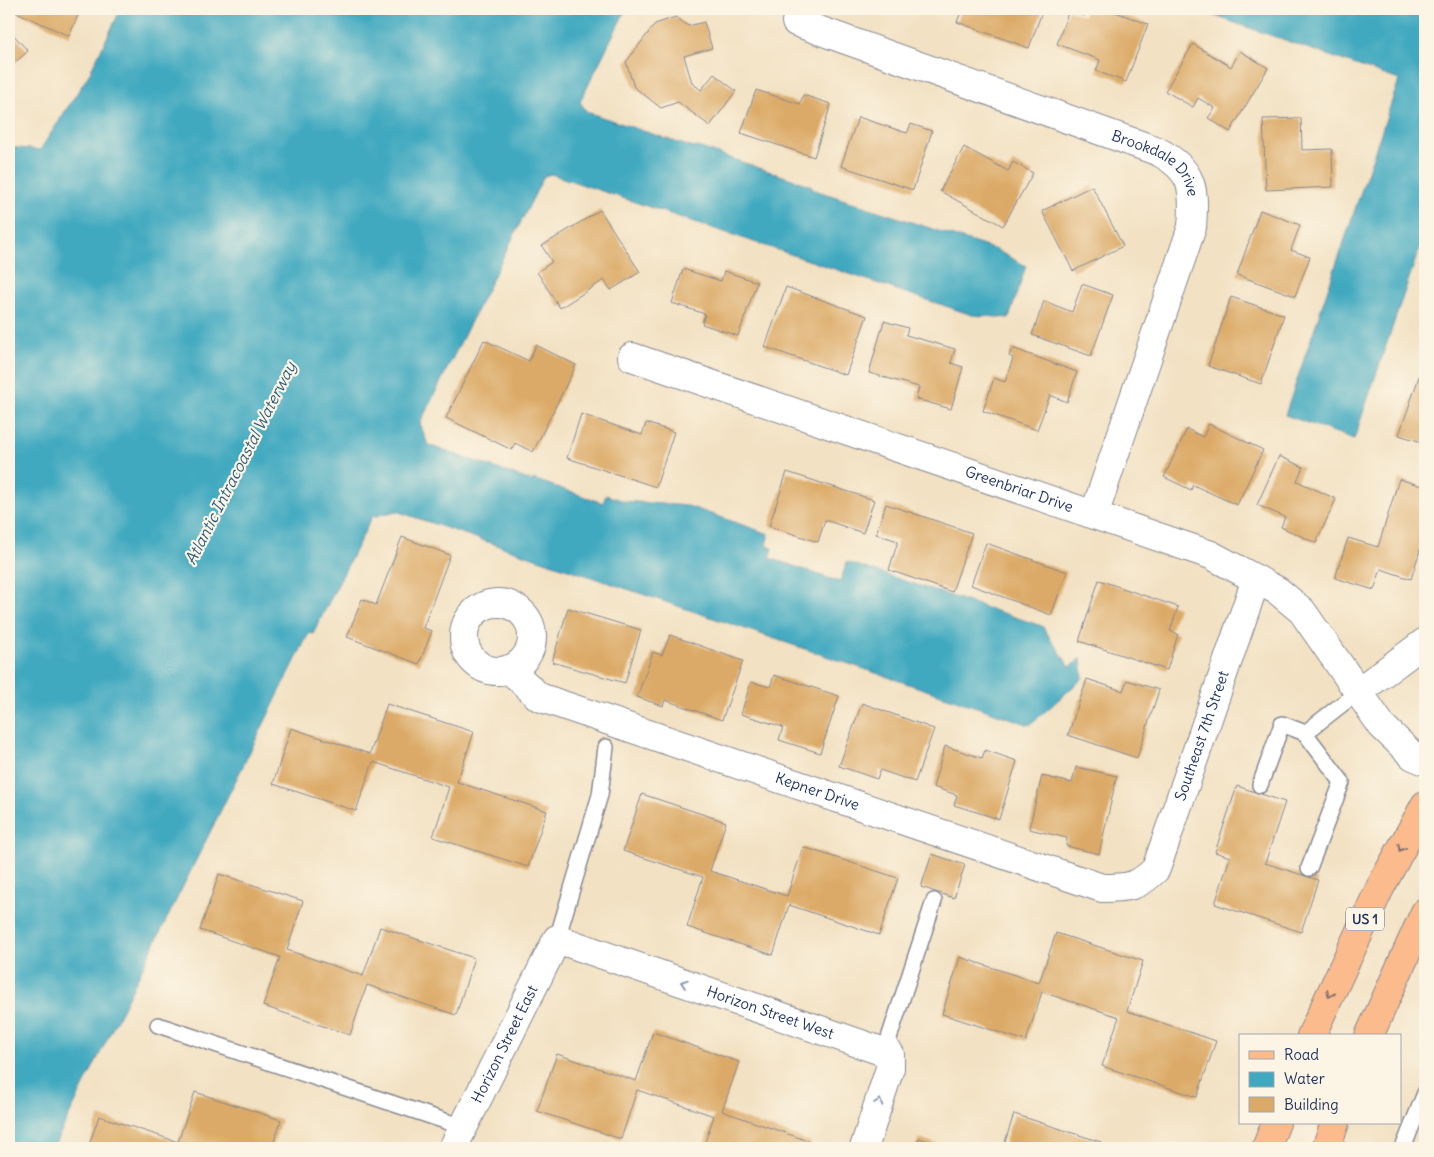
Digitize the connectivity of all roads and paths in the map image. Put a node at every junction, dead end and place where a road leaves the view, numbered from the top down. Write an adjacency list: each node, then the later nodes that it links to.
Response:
1 (796, 22): 3 (street, Brookdale Drive)
2 (632, 357): 3 (street, Greenbriar Drive)
3 (1094, 515): 4 (street, Greenbriar Drive)
4 (1256, 580): 7 (street, Greenbriar Drive); 14 (street, Southeast 7th Street)
5 (1425, 642): 7 (street)
6 (509, 669): 14 (street, Kepner Drive)
7 (1359, 691): 8 (lane); 10 (street, Greenbriar Drive)
8 (1305, 733): 11 (lane); 13 (lane)
9 (606, 747): 17 (lane)
10 (1425, 761)
11 (1260, 785)
12 (1425, 806): 19 (main road, US 1, one-way to 19)
13 (1309, 868)
14 (1137, 885)
15 (934, 901): 21 (lane)
16 (1425, 912): 20 (main road)
17 (557, 939): 21 (street, Horizon Street West, one-way to 17); 24 (street, Horizon Street East)
18 (158, 1024): 24 (lane)
19 (1312, 1034)
20 (1370, 1034)
21 (890, 1054): 25 (street, one-way to 21)
22 (1425, 1093): 27 (lane)
23 (1276, 1124): 26 (main road)
24 (458, 1138)
25 (864, 1148)
26 (1266, 1148)
27 (1404, 1148)

